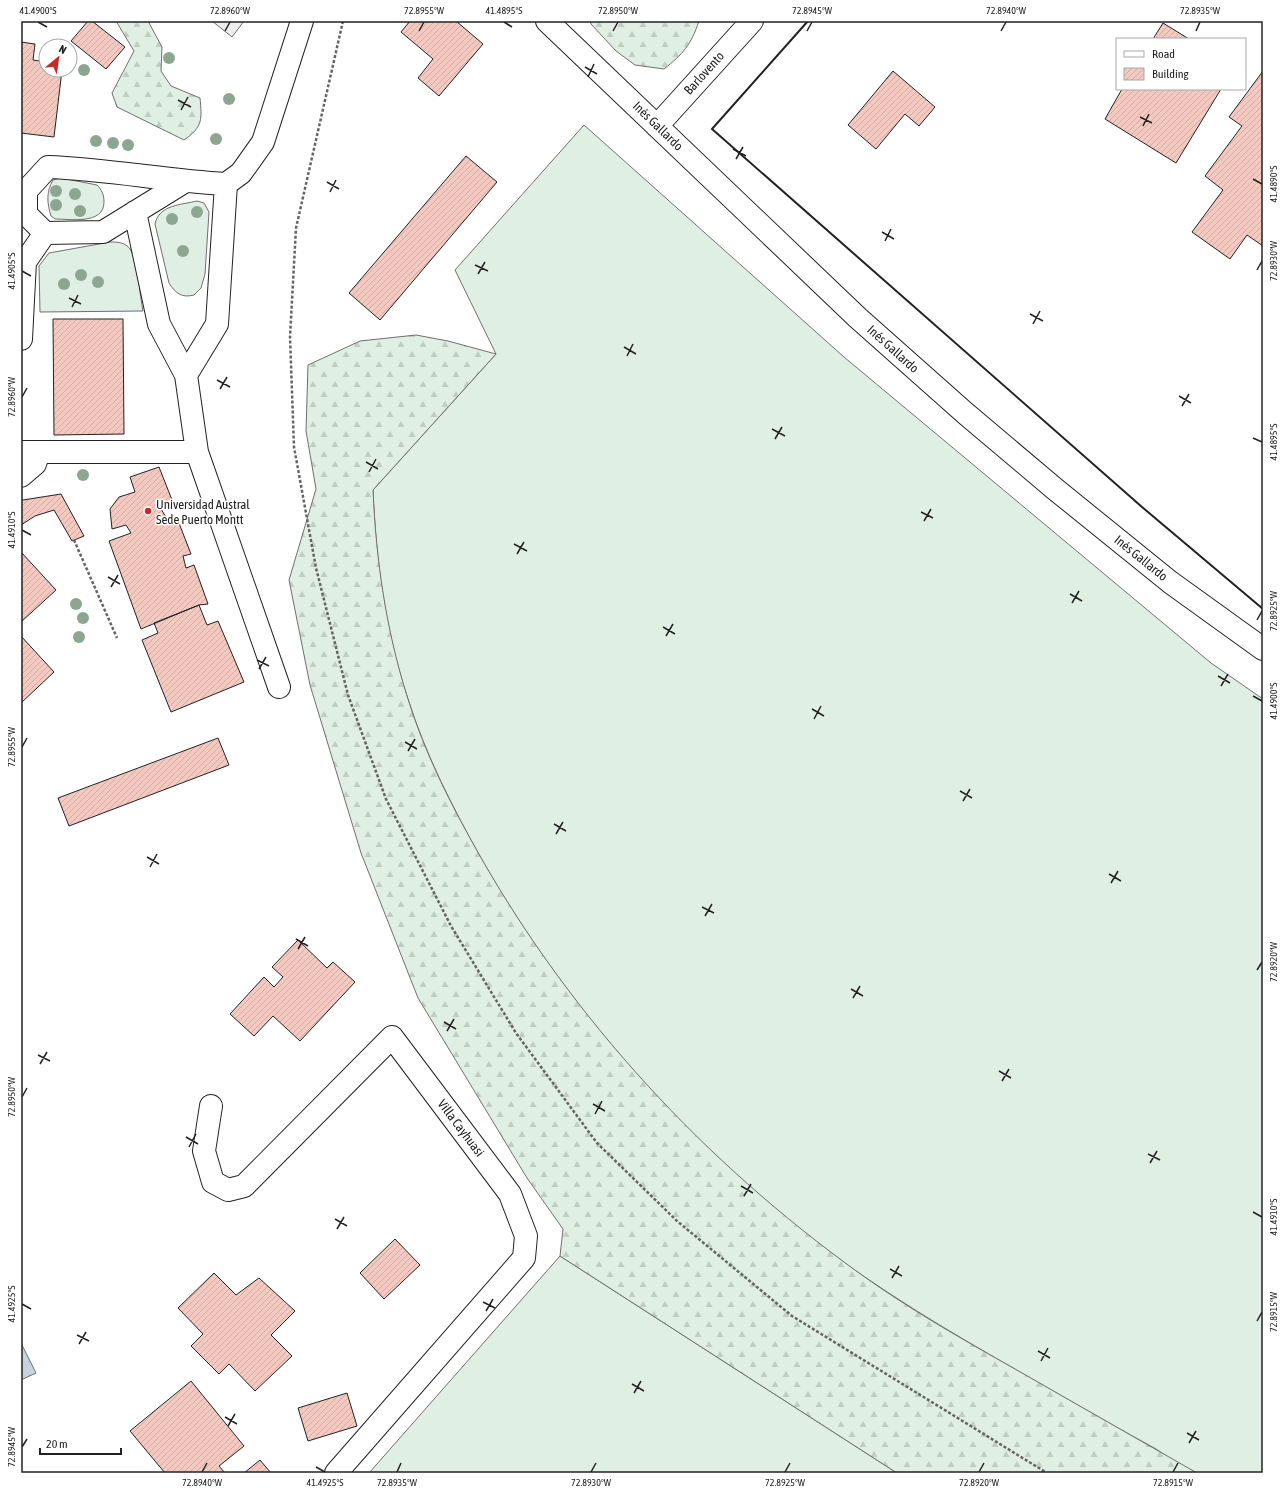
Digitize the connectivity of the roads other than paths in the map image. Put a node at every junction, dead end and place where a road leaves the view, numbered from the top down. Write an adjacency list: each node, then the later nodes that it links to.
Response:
1 (302, 21): 6 (main road)
2 (547, 21): 4 (main road, Inés Gallardo)
3 (752, 21): 4 (main road, Barlovento)
4 (657, 126): 14 (main road, Inés Gallardo)
5 (184, 182): 6 (main road); 7 (main road); 8 (main road)
6 (226, 184): 10 (main road)
7 (135, 212): 8 (main road); 10 (main road)
8 (45, 233): 9 (main road)
9 (21, 338)
10 (186, 375): 12 (main road)
11 (30, 452): 12 (main road); 13 (main road)
12 (197, 452): 15 (main road)
13 (21, 476)
14 (1263, 649)
15 (279, 687)
16 (211, 1106): 17 (main road, Villa Cayhuasi)
17 (336, 1473)

